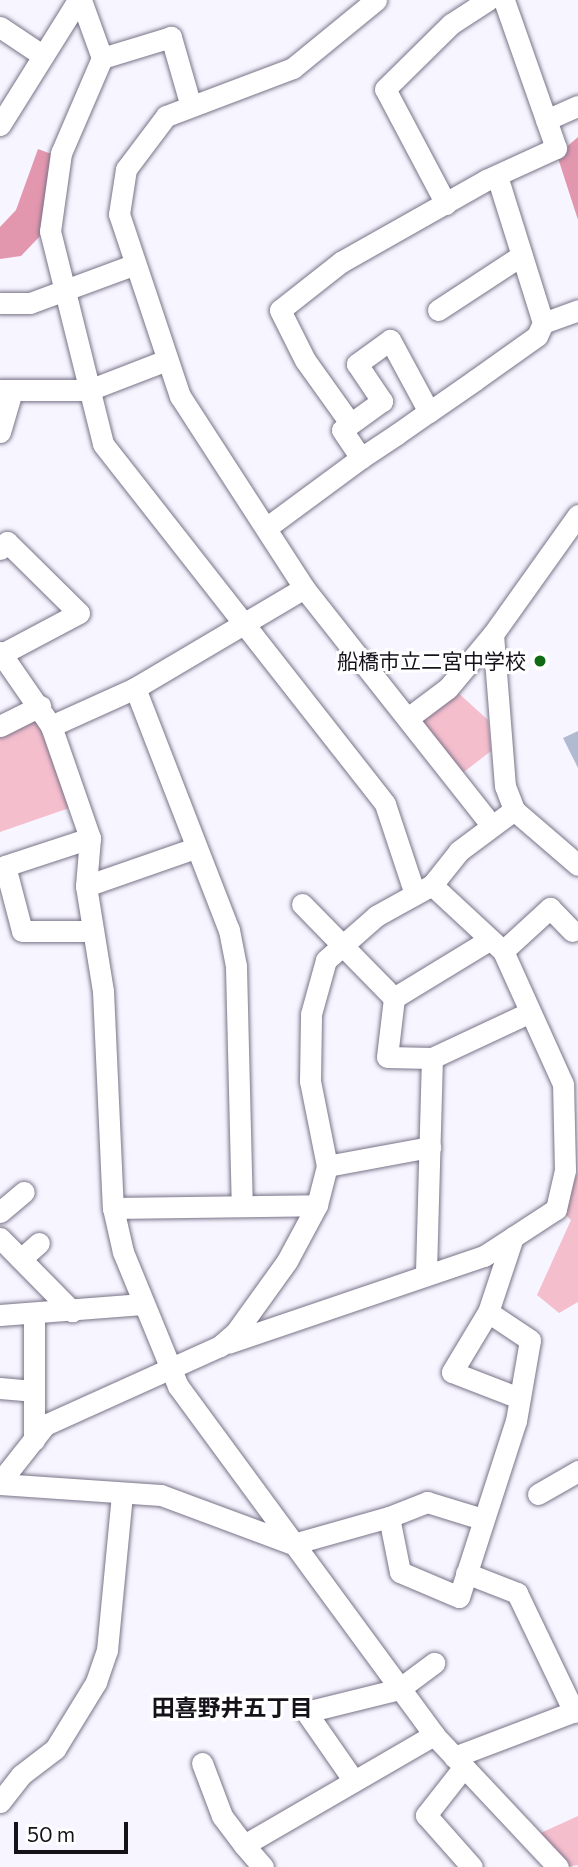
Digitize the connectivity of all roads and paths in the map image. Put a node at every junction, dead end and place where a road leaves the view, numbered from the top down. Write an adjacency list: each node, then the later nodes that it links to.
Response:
1 (80, 0): 6 (street); 7 (street)
2 (376, 0): 8 (street)
3 (488, 0): 13 (street)
4 (504, 0): 10 (street)
5 (0, 27): 6 (street)
6 (42, 55): 11 (street)
7 (102, 58): 8 (street); 16 (street)
8 (190, 103): 15 (street)
9 (578, 106): 10 (street)
10 (546, 120): 12 (street)
11 (0, 125)
12 (497, 176): 13 (street); 14 (street)
13 (446, 204): 25 (street)
14 (522, 255): 18 (street); 20 (street)
15 (133, 265): 16 (street); 21 (street)
16 (64, 291): 17 (street); 23 (street)
17 (0, 303)
18 (438, 310)
19 (578, 310): 20 (street)
20 (542, 323): 24 (street)
21 (164, 361): 23 (street); 29 (street)
22 (6, 390): 23 (street); 26 (street)
23 (89, 390): 32 (street)
24 (429, 412): 25 (street); 27 (street)
25 (350, 423): 27 (street)
26 (0, 432)
27 (360, 458): 29 (street)
28 (578, 515): 33 (street)
29 (266, 528): 31 (street)
30 (0, 549): 34 (street)
31 (304, 588): 32 (street); 37 (street)
32 (250, 624): 35 (street); 46 (street)
33 (493, 634): 37 (street); 40 (street)
34 (1, 653): 36 (street)
35 (135, 688): 39 (street); 43 (street)
36 (40, 706): 38 (street); 39 (street)
37 (408, 718): 41 (street)
38 (0, 726)
39 (51, 726): 42 (street)
40 (514, 810): 41 (street); 44 (street)
41 (491, 825): 46 (street)
42 (90, 838): 45 (street); 48 (street)
43 (195, 848): 45 (street); 59 (street)
44 (578, 865)
45 (86, 886): 48 (street)
46 (423, 890): 50 (street); 51 (street)
47 (302, 904): 50 (street)
48 (91, 931): 60 (street)
49 (572, 931): 51 (street)
50 (339, 943): 52 (street); 56 (street)
51 (496, 945): 52 (street); 53 (street)
52 (394, 998): 54 (street)
53 (530, 1012): 54 (street); 62 (street)
54 (432, 1058): 55 (street)
55 (430, 1147): 56 (street); 66 (street)
56 (327, 1166): 58 (street)
57 (24, 1192): 61 (street)
58 (317, 1205): 59 (street); 72 (street)
59 (242, 1206): 60 (street)
60 (113, 1208): 67 (street)
61 (0, 1212)
62 (513, 1237): 66 (street); 69 (street)
63 (1, 1240): 65 (street)
64 (39, 1243): 65 (street)
65 (21, 1259): 68 (street)
66 (426, 1272): 72 (street)
67 (142, 1304): 68 (street); 73 (street)
68 (72, 1311): 70 (street)
69 (488, 1312): 76 (street); 76 (street)
70 (34, 1314): 71 (street); 75 (street)
71 (0, 1315)
72 (220, 1346): 73 (street)
73 (172, 1368): 77 (street); 84 (street)
74 (0, 1388): 75 (street)
75 (33, 1391): 77 (street)
76 (519, 1398): 83 (street)
77 (34, 1440): 79 (street)
78 (578, 1471): 80 (street)
79 (0, 1483): 81 (street)
80 (538, 1494)
81 (122, 1495): 84 (street); 93 (street)
82 (388, 1517): 83 (street); 84 (street); 85 (street)
83 (479, 1518): 85 (street)
84 (293, 1544): 87 (street)
85 (466, 1573): 88 (street)
86 (434, 1663): 87 (street)
87 (399, 1689): 89 (street); 92 (street)
88 (576, 1711): 91 (street)
89 (434, 1735): 91 (street); 92 (street)
90 (202, 1763): 94 (street)
91 (458, 1763): 96 (street); 97 (street)
92 (354, 1781): 94 (street)
93 (0, 1802)
94 (244, 1844): 95 (street)
95 (263, 1867)
96 (472, 1867)
97 (558, 1867)

